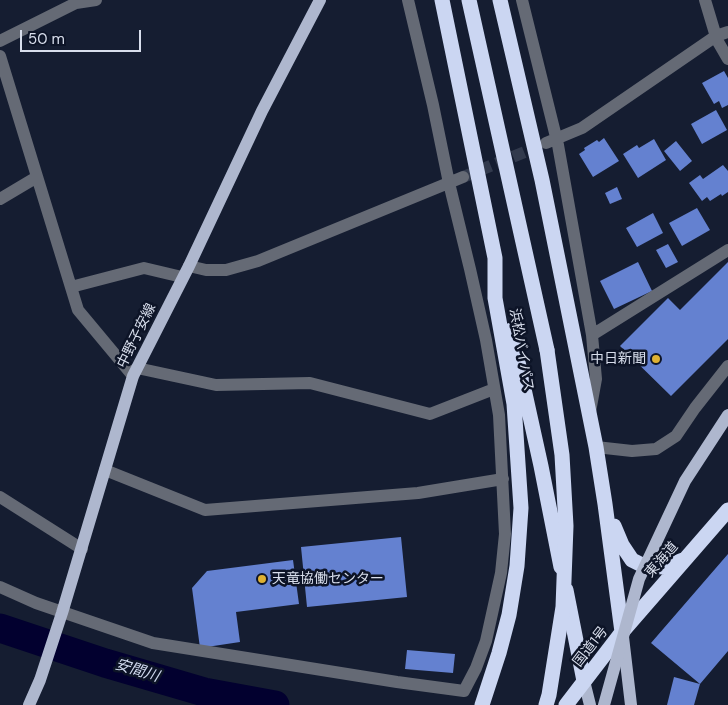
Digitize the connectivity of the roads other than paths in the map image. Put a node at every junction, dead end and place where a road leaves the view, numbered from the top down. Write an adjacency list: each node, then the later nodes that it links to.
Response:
1 (96, 0): 10 (street)
2 (320, 0): 20 (main road, 中野子安線)
3 (408, 0): 16 (street)
4 (442, 0): 19 (highway, 浜松バイパス)
5 (469, 0): 43 (highway, 浜松バイパス, bridge)
6 (500, 0): 28 (highway)
7 (522, 0): 13 (street)
8 (705, 0): 9 (street)
9 (722, 34): 12 (street); 13 (street)
10 (0, 41)
11 (0, 56): 14 (street)
12 (728, 60)
13 (551, 141): 23 (street)
14 (37, 177): 17 (street); 22 (street)
15 (463, 177): 16 (street)
16 (449, 183): 20 (street); 26 (street)
17 (0, 199)
18 (728, 250): 23 (street)
19 (495, 258): 40 (highway); 41 (highway, 浜松バイパス)
20 (189, 266): 21 (main road, 中野子安線)
21 (182, 277): 22 (street); 25 (main road, 中野子安線)
22 (71, 287): 25 (street)
23 (592, 335): 28 (street)
24 (728, 366): 29 (street)
25 (135, 372): 26 (street); 30 (main road, 中野子安線)
26 (494, 389): 31 (street)
27 (728, 415): 47 (main road, bridge)
28 (590, 416): 29 (highway)
29 (596, 447): 33 (highway)
30 (105, 470): 31 (street); 35 (main road, 中野子安線)
31 (503, 479): 38 (street)
32 (0, 496): 35 (street)
33 (605, 504): 36 (highway); 39 (highway)
34 (728, 510): 36 (highway, 東海道)
35 (82, 549): 38 (main road, 中野子安線)
36 (684, 560): 39 (highway, 東海道)
37 (0, 587): 38 (street)
38 (61, 616): 42 (main road, 中野子安線)
39 (622, 632): 40 (highway, 国道1号); 48 (main road)
40 (584, 681): 44 (highway); 45 (highway); 46 (main road)
41 (484, 699)
42 (29, 702)
43 (546, 705)
44 (561, 705)
45 (566, 705)
46 (590, 705)
47 (604, 705)
48 (632, 705)

